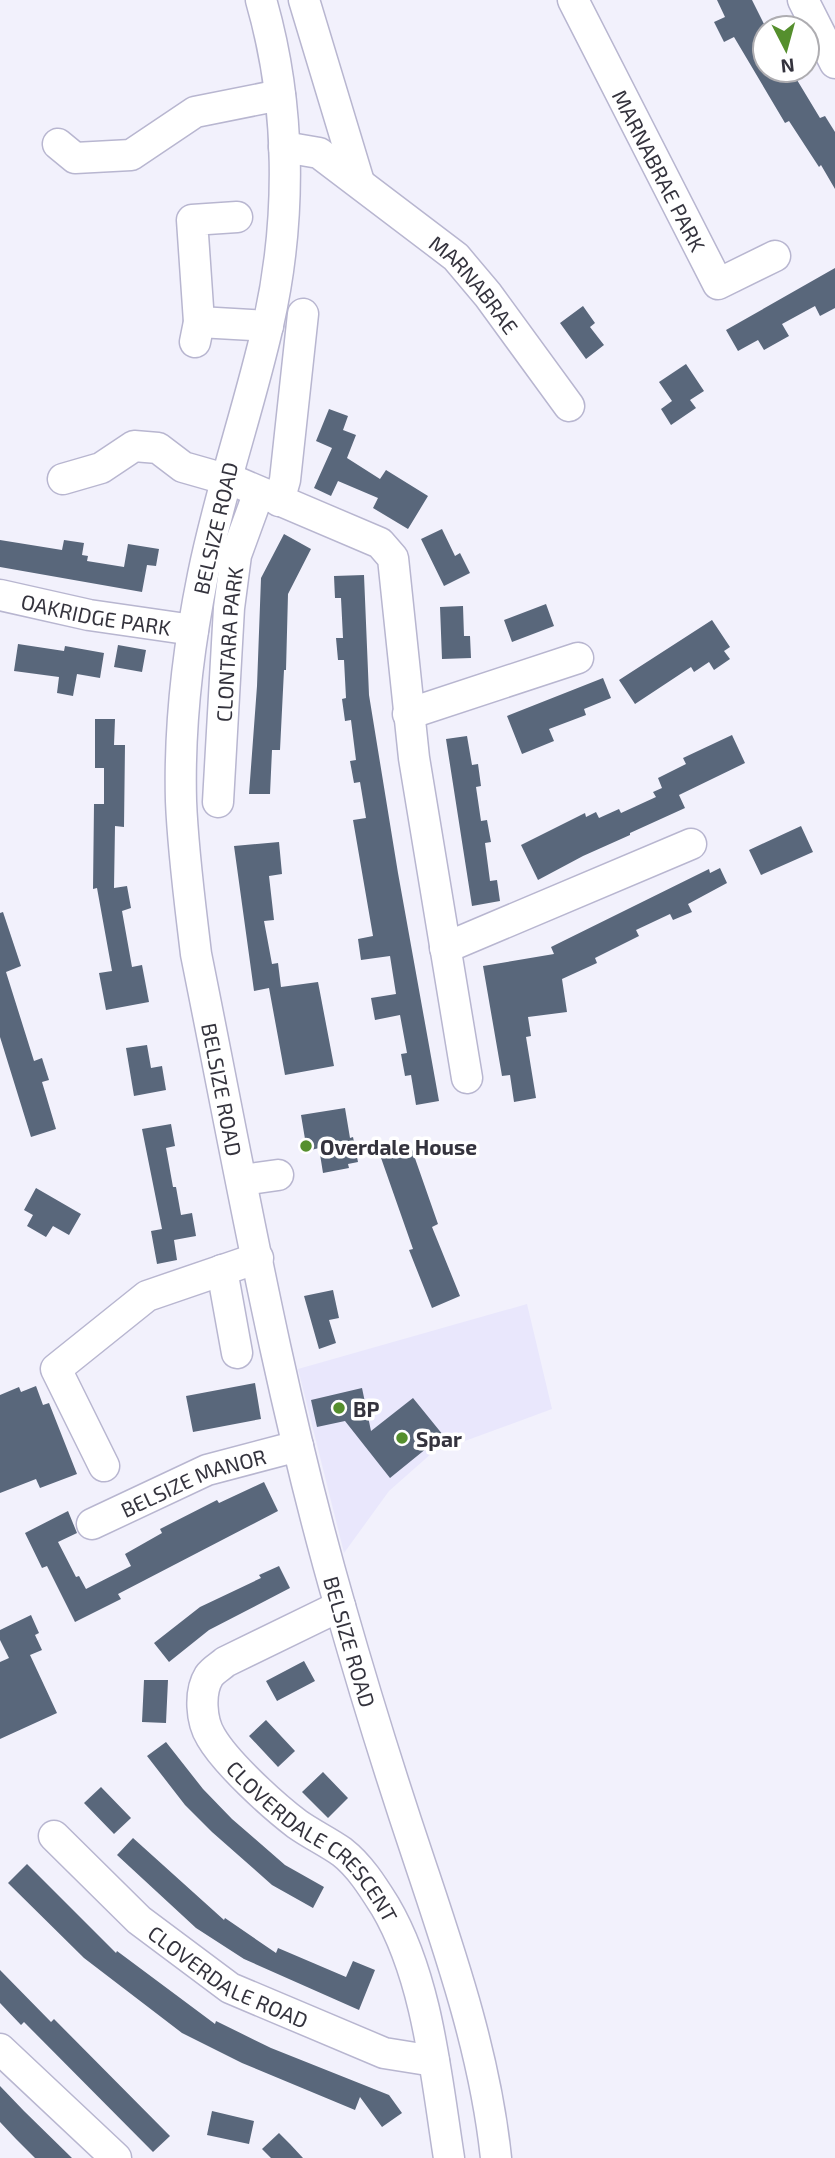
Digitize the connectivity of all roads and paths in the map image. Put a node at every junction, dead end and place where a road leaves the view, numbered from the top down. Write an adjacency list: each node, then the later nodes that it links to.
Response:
1 (261, 0): 6 (street, BELSIZE ROAD)
2 (304, 0): 9 (street)
3 (573, 0): 11 (street, MARNABRAE PARK)
4 (805, 1): 5 (street)
5 (835, 64)
6 (280, 95): 7 (street); 8 (street, BELSIZE ROAD)
7 (58, 144)
8 (284, 147): 9 (street, MARNABRAE); 13 (street, BELSIZE ROAD)
9 (359, 182): 14 (street, MARNABRAE)
10 (237, 218): 13 (street)
11 (775, 256)
12 (303, 314): 17 (street, CLONTARA PARK)
13 (268, 327): 16 (street, BELSIZE ROAD)
14 (569, 406)
15 (63, 479): 16 (street)
16 (225, 479): 17 (street); 19 (street, BELSIZE ROAD)
17 (269, 496): 21 (street); 22 (street, CLONTARA PARK)
18 (0, 596): 19 (street, OAKRIDGE PARK)
19 (193, 630): 27 (street, BELSIZE ROAD)
20 (578, 658): 21 (street)
21 (408, 714): 24 (street)
22 (218, 802)
23 (691, 844): 24 (street)
24 (445, 948): 25 (street)
25 (467, 1078)
26 (278, 1175): 27 (street)
27 (242, 1180): 28 (street, BELSIZE ROAD)
28 (258, 1258): 29 (street); 31 (street, BELSIZE ROAD)
29 (222, 1270): 30 (street); 32 (street)
30 (237, 1353)
31 (298, 1446): 33 (street, BELSIZE MANOR); 34 (street, BELSIZE ROAD)
32 (104, 1466)
33 (92, 1524)
34 (340, 1606): 37 (street, CLOVERDALE CRESCENT); 40 (street, BELSIZE ROAD)
35 (54, 1836): 37 (street, CLOVERDALE ROAD)
36 (0, 2049): 38 (street)
37 (434, 2061): 39 (street, CLOVERDALE CRESCENT)
38 (116, 2158)
39 (449, 2158)
40 (496, 2158)

